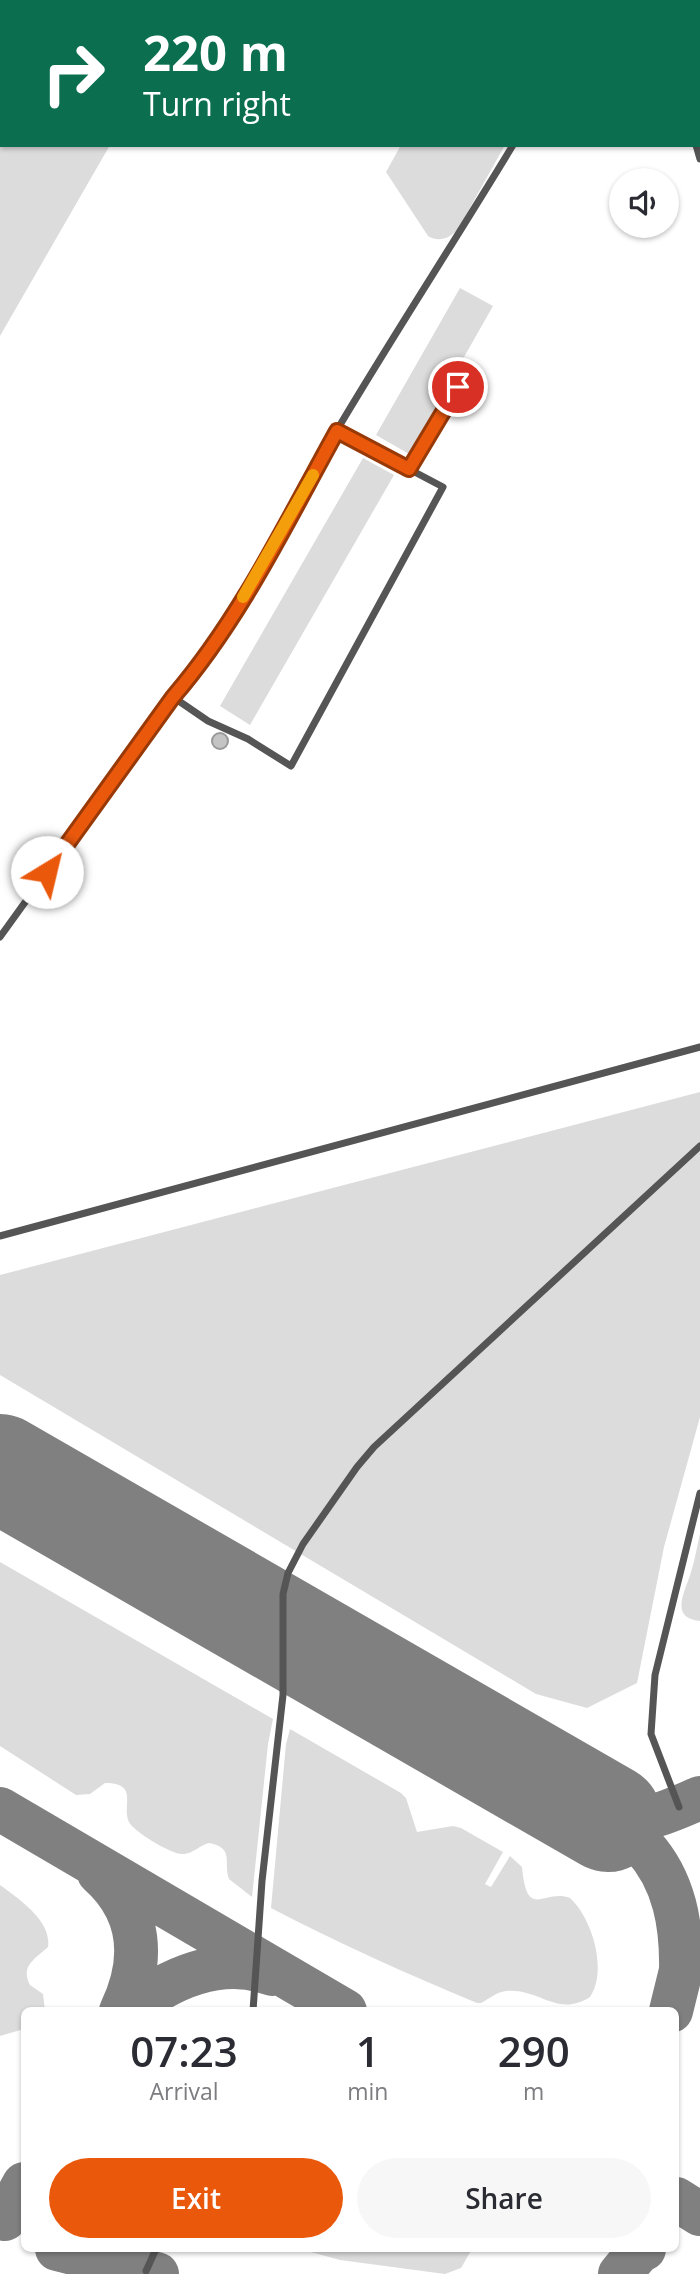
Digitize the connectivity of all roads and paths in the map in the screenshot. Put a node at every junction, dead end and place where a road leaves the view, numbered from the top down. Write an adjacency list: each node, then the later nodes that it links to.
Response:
1 (512, 147): 3 (lane)
2 (458, 387): 4 (lane)
3 (337, 431): 4 (lane); 5 (lane)
4 (409, 469): 5 (lane)
5 (173, 697): 6 (lane)
6 (0, 937)
7 (700, 1047): 9 (lane)
8 (700, 1146): 12 (lane)
9 (0, 1236)
10 (700, 1493): 11 (lane)
11 (679, 1807)
12 (253, 2007)
13 (155, 2252): 14 (lane)
14 (146, 2271)

